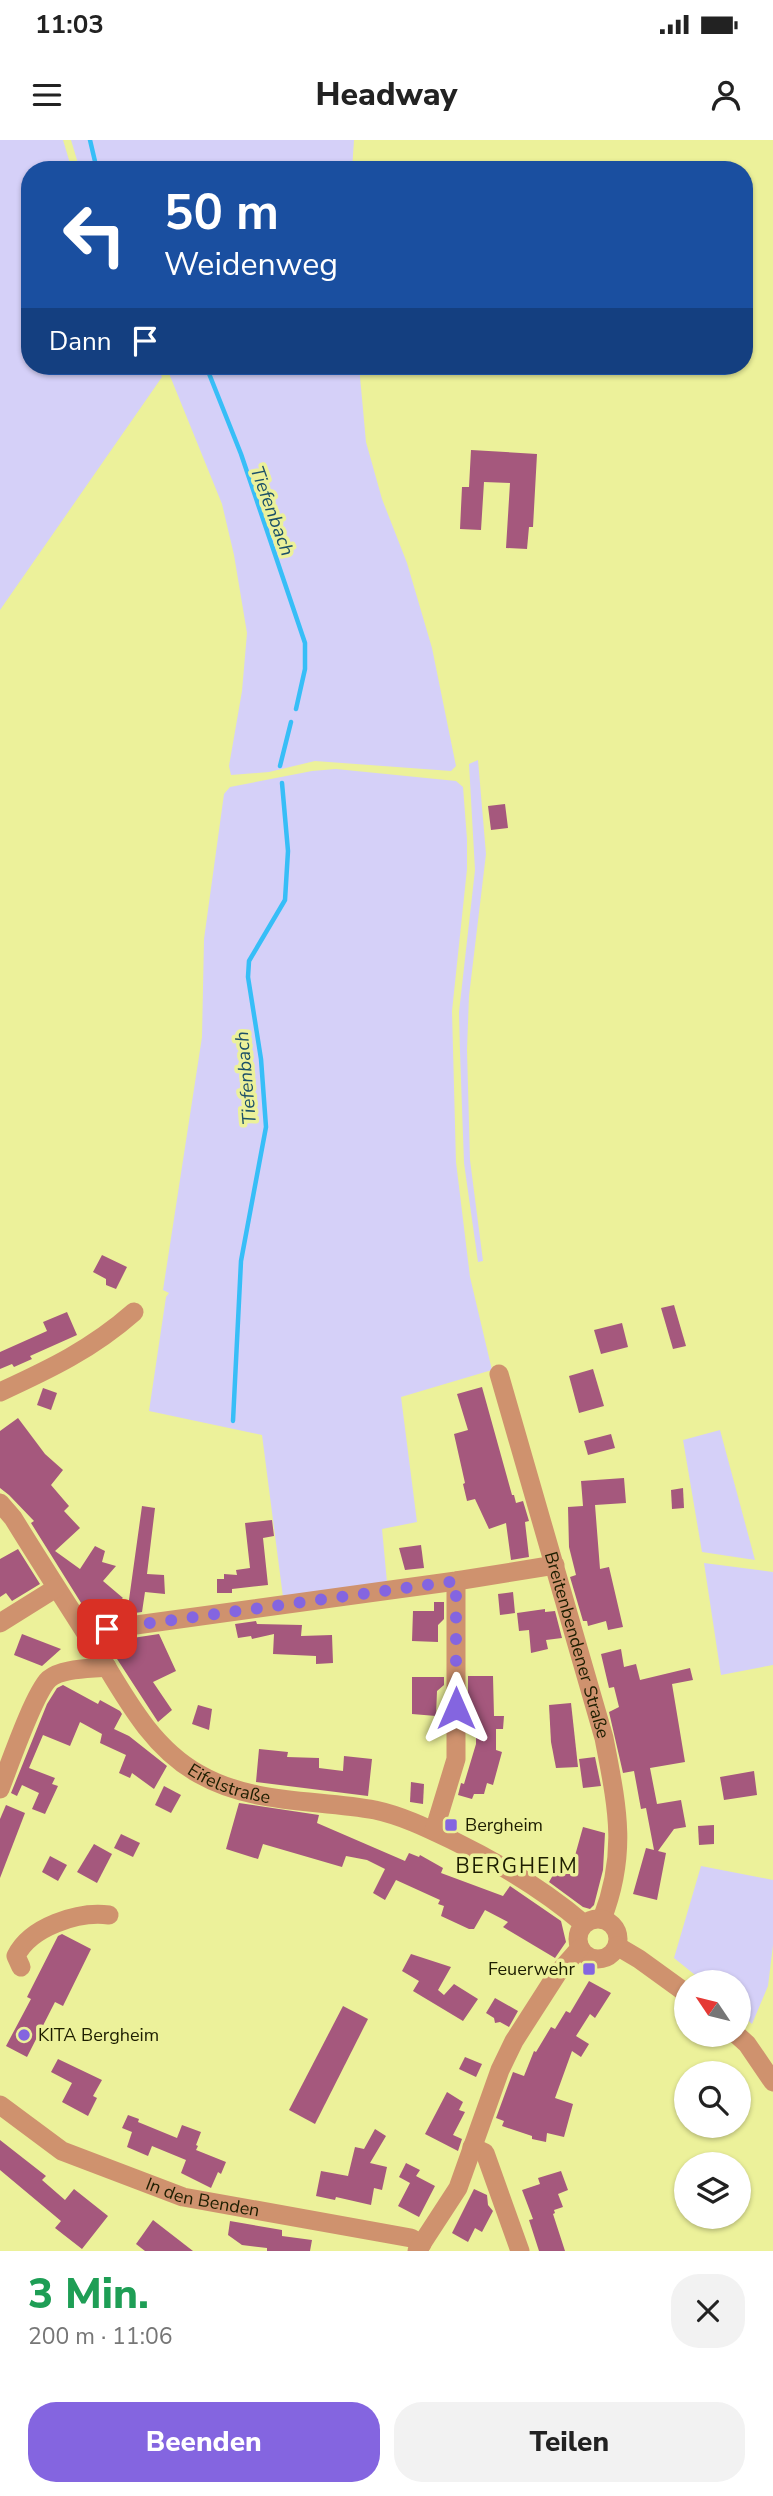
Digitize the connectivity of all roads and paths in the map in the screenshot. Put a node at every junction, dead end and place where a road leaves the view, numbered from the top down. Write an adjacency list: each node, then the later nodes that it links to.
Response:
1 (134, 1312): 3 (street)
2 (499, 1374): 5 (street, Breitenbendener Straße)
3 (0, 1392)
4 (0, 1503): 7 (street, Eifelstraße)
5 (555, 1564): 6 (street); 14 (street, Breitenbendener Straße)
6 (456, 1581): 9 (street); 12 (street)
7 (56, 1588): 8 (street); 9 (street, Eifelstraße)
8 (0, 1623)
9 (88, 1635): 10 (street, Eifelstraße)
10 (107, 1667): 11 (street); 12 (street, Eifelstraße)
11 (0, 1789)
12 (434, 1831): 14 (street, Eifelstraße)
13 (109, 1915): 17 (street)
14 (586, 1918): 15 (street); 16 (street)
15 (617, 1946): 16 (street); 18 (street)
16 (580, 1948): 22 (street)
17 (21, 1968)
18 (674, 1984)
19 (750, 2048): 20 (street)
20 (773, 2082)
21 (0, 2105): 23 (street, In den Benden)
22 (472, 2147): 23 (street); 24 (street)
23 (420, 2247)
24 (520, 2251)

